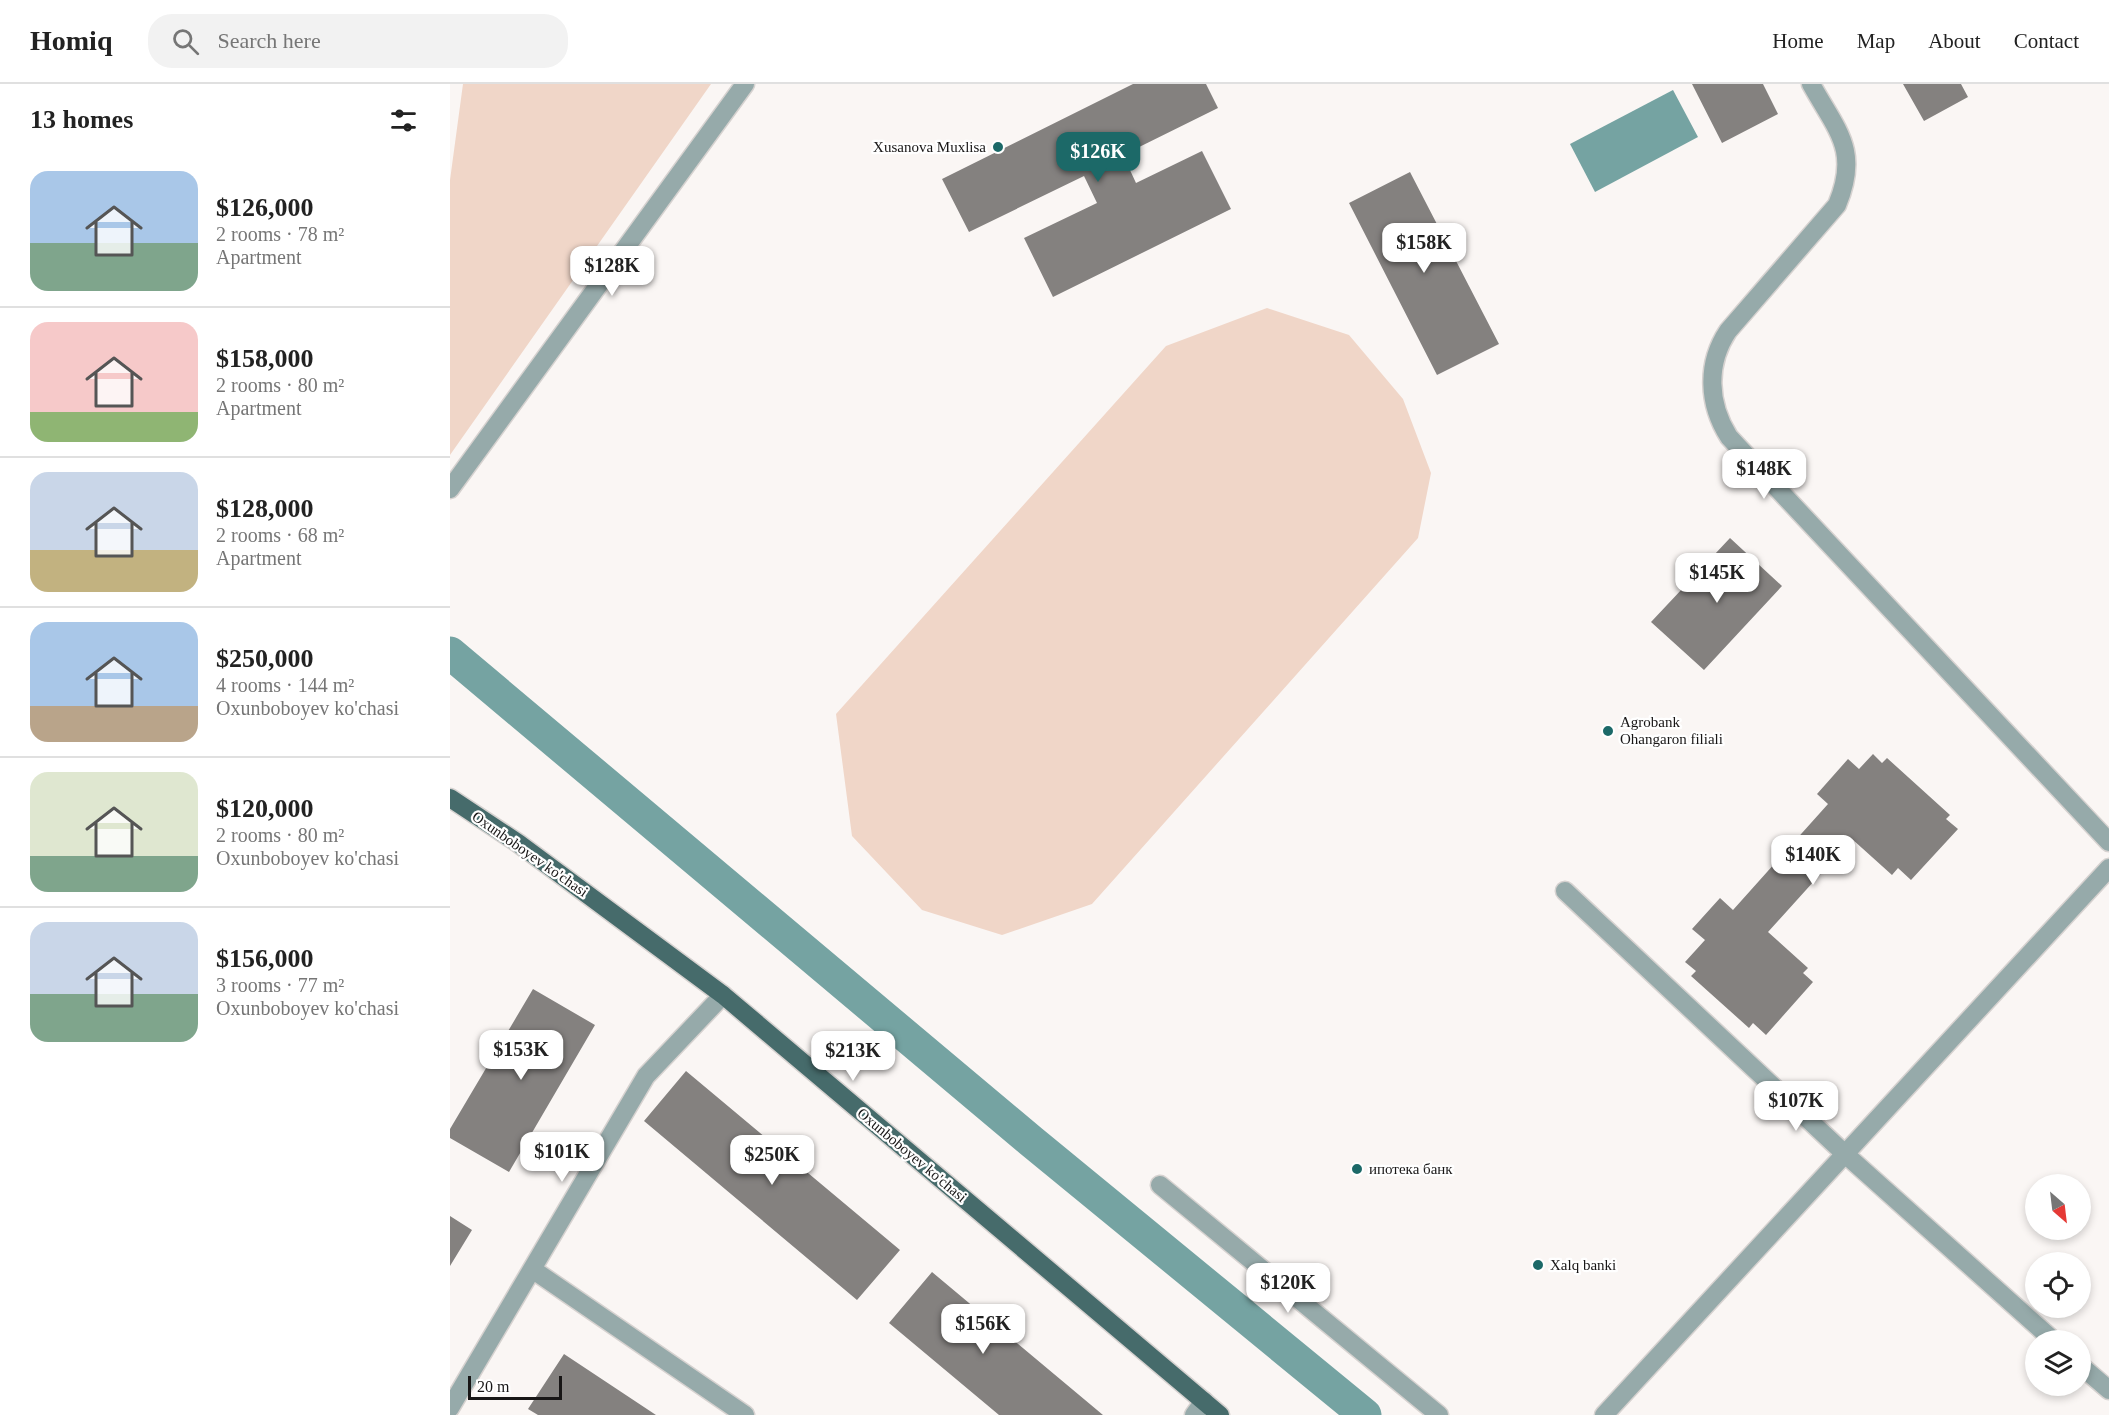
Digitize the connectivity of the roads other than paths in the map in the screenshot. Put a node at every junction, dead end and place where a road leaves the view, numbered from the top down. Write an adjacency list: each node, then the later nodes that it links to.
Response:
1 (745, 84): 3 (street)
2 (1811, 84): 5 (street)
3 (450, 489)
4 (450, 798): 8 (main road, Oxunboboyev ko'chasi)
5 (2109, 842)
6 (2109, 868): 9 (street)
7 (1565, 891): 9 (street)
8 (723, 995): 11 (street); 15 (main road, Oxunboboyev ko'chasi)
9 (1845, 1154): 12 (street); 20 (street)
10 (1160, 1185): 19 (street)
11 (532, 1269): 16 (street); 17 (street)
12 (2042, 1330)
13 (2091, 1374): 14 (street)
14 (2109, 1390)
15 (1199, 1408): 18 (main road, Oxunboboyev ko'chasi)
16 (455, 1410)
17 (744, 1415)
18 (1220, 1415)
19 (1440, 1415)
20 (1604, 1415)

